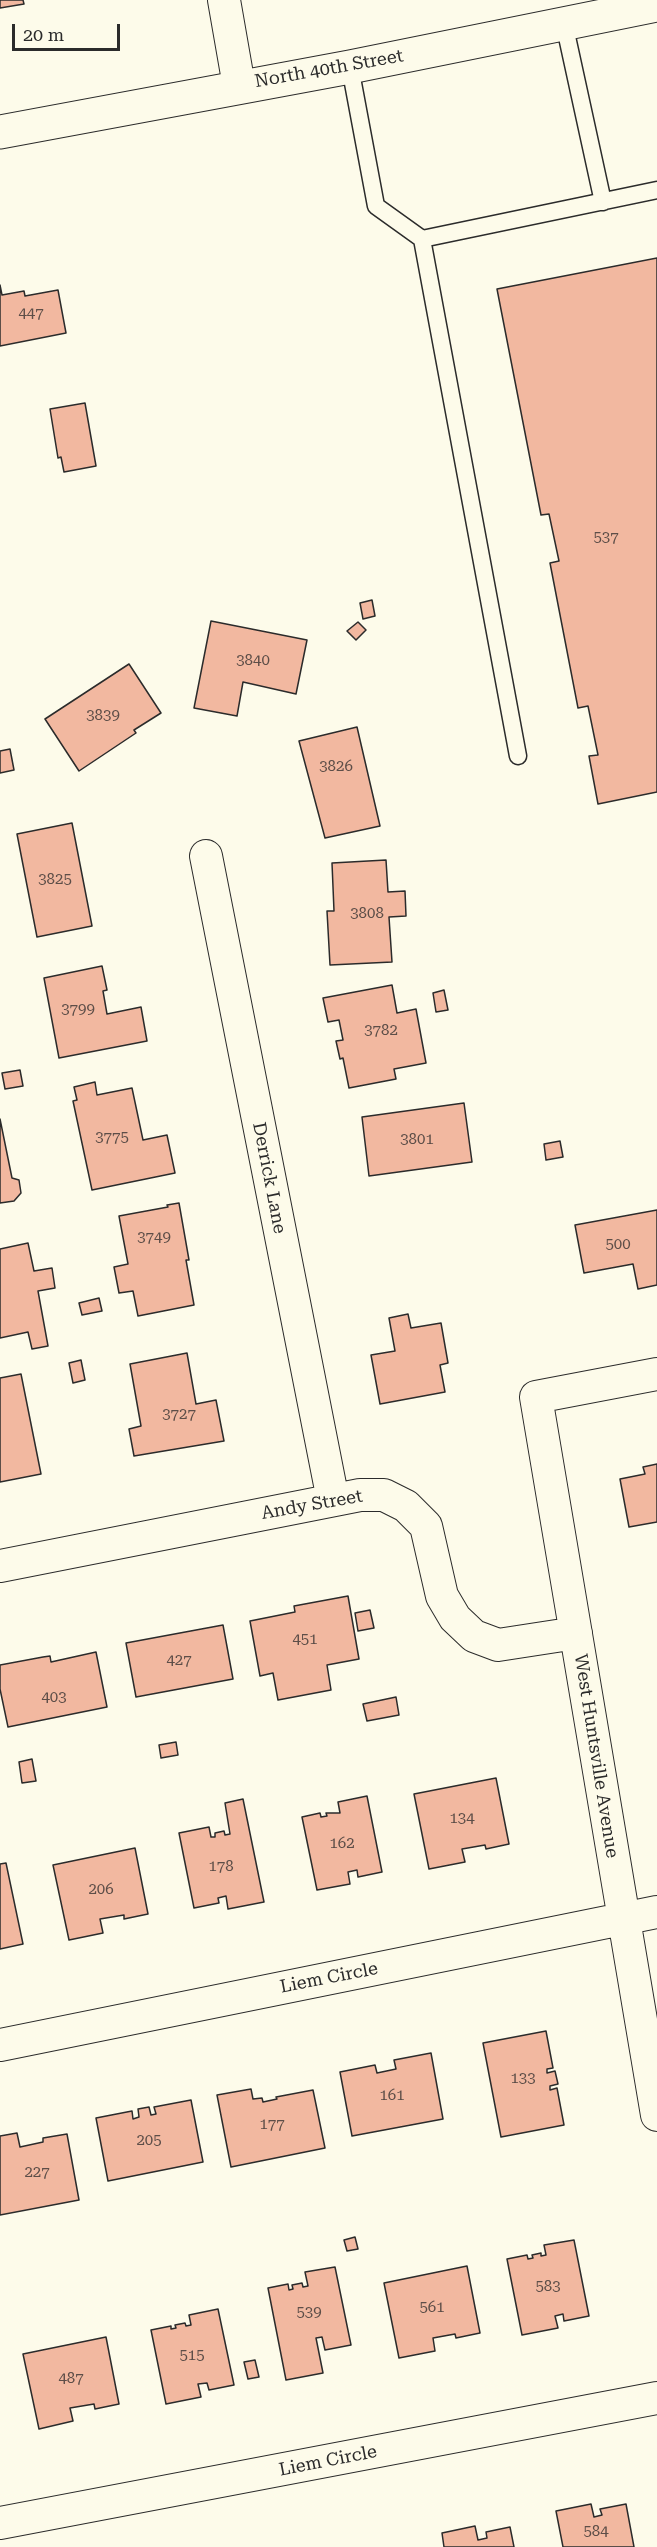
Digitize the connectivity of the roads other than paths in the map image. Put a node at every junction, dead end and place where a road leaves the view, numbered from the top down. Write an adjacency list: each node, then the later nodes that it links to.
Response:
1 (224, 0): 5 (street)
2 (657, 5): 3 (street, North 40th Street)
3 (564, 23): 4 (street, North 40th Street); 8 (lane)
4 (350, 67): 5 (street, North 40th Street); 9 (lane)
5 (239, 86): 6 (street, North 40th Street)
6 (0, 132)
7 (657, 190): 8 (lane)
8 (603, 202): 9 (lane)
9 (422, 239): 10 (lane)
10 (518, 756)
11 (206, 856): 13 (street, Derrick Lane)
12 (657, 1374): 15 (street, West Huntsville Avenue)
13 (333, 1500): 14 (street, Andy Street); 15 (street, Andy Street)
14 (0, 1566)
15 (576, 1633): 17 (street, West Huntsville Avenue)
16 (657, 1912): 17 (street, Liem Circle)
17 (623, 1919): 18 (street, Liem Circle); 19 (street, West Huntsville Avenue)
18 (0, 2045)
19 (657, 2115)
20 (657, 2398): 21 (street, Liem Circle)
21 (0, 2523)

